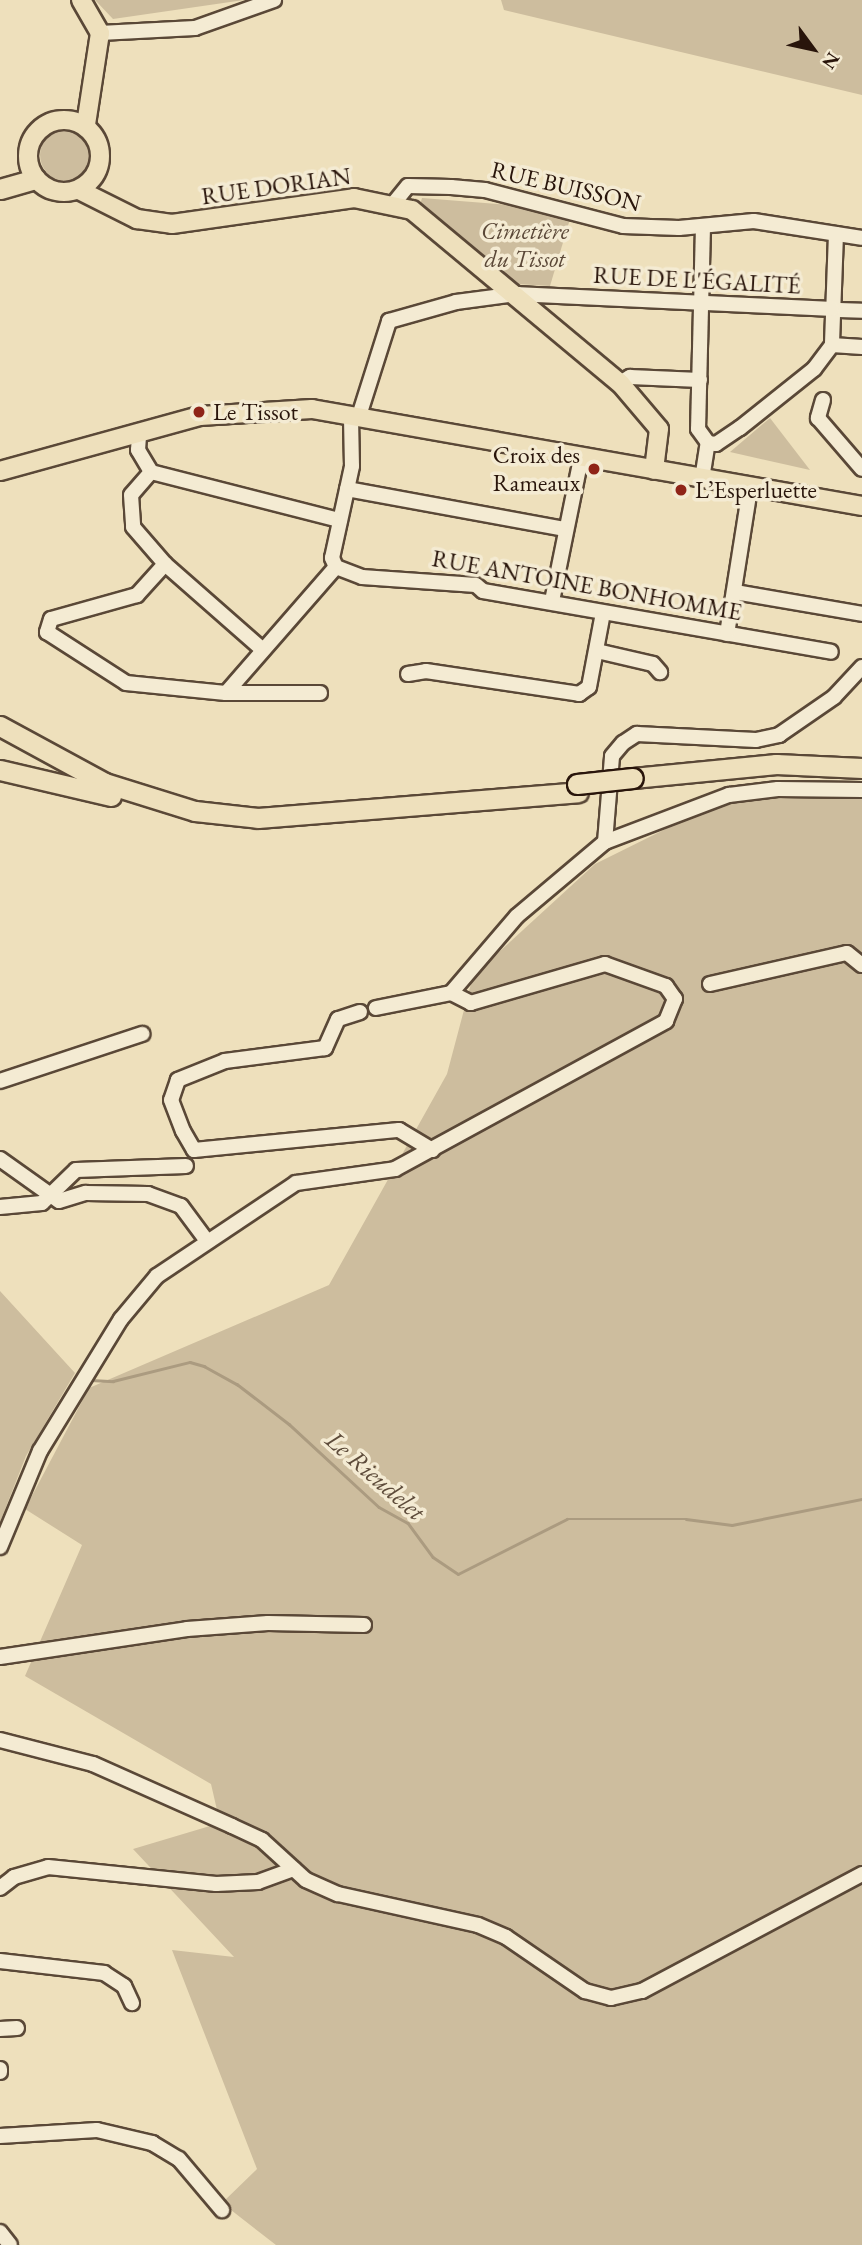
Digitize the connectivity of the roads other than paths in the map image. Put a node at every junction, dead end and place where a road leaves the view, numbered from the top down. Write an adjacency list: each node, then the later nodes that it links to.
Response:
1 (81, 0): 3 (main road)
2 (274, 0): 3 (street)
3 (100, 33): 4 (main road)
4 (93, 77): 5 (main road); 6 (main road)
5 (64, 119): 6 (main road); 8 (main road)
6 (86, 124): 7 (main road)
7 (95, 176): 10 (main road); 12 (main road)
8 (36, 179): 9 (highway); 10 (main road)
9 (0, 189)
10 (79, 190): 12 (main road, RUE DORIAN)
11 (394, 203): 12 (main road, RUE DORIAN); 13 (street, RUE BUISSON); 16 (main road, RUE DORIAN)
12 (113, 205)
13 (703, 226): 14 (street, RUE BUISSON); 17 (street)
14 (836, 234): 15 (street, RUE BUISSON); 18 (street)
15 (862, 238)
16 (517, 294): 17 (street, RUE DE L'ÉGALITÉ); 23 (main road, RUE DORIAN); 25 (street, RUE DE L'ÉGALITÉ)
17 (699, 303): 18 (street, RUE DE L'ÉGALITÉ); 22 (street)
18 (835, 310): 19 (street, RUE DE L'ÉGALITÉ); 20 (street)
19 (862, 311)
20 (832, 345): 21 (street); 27 (street)
21 (862, 347)
22 (700, 380): 23 (street); 27 (street)
23 (620, 383): 30 (main road, RUE DORIAN)
24 (823, 400): 29 (street)
25 (354, 418): 26 (main road); 28 (main road); 35 (street)
26 (138, 441): 31 (main road); 32 (street)
27 (712, 443): 33 (street)
28 (581, 458): 30 (main road); 38 (street)
29 (862, 469)
30 (654, 470): 33 (main road)
31 (0, 471)
32 (150, 472): 37 (street); 39 (street)
33 (702, 479): 34 (main road)
34 (750, 488): 36 (main road); 41 (street)
35 (347, 489): 37 (street); 38 (street)
36 (862, 506)
37 (340, 520): 40 (street)
38 (565, 528): 42 (street)
39 (165, 564): 46 (street); 52 (street)
40 (336, 567): 42 (street, RUE ANTOINE BONHOMME); 46 (street)
41 (735, 592): 44 (street); 45 (street)
42 (552, 601): 43 (street, RUE ANTOINE BONHOMME)
43 (603, 613): 45 (street, RUE ANTOINE BONHOMME); 47 (street)
44 (862, 614)
45 (727, 634): 48 (street, RUE ANTOINE BONHOMME)
46 (262, 650): 52 (street)
47 (597, 651): 50 (street); 51 (street)
48 (831, 652)
49 (862, 667): 63 (street)
50 (660, 672)
51 (408, 674)
52 (226, 693): 53 (street)
53 (320, 693)
54 (0, 714): 60 (highway)
55 (0, 726): 62 (highway)
56 (862, 768): 59 (highway)
57 (0, 770): 62 (highway)
58 (862, 775): 59 (highway)
59 (633, 783): 60 (highway, bridge)
60 (577, 788): 62 (highway)
61 (862, 790): 63 (street)
62 (195, 811)
63 (605, 842): 66 (street)
64 (862, 965): 65 (street)
65 (710, 984)
66 (451, 993): 67 (street); 71 (street)
67 (376, 1008)
68 (360, 1012): 71 (street)
69 (142, 1034): 70 (street)
70 (0, 1081)
71 (432, 1150): 76 (street)
72 (0, 1159): 74 (street)
73 (186, 1166): 74 (street)
74 (50, 1195): 75 (street); 76 (street)
75 (0, 1207)
76 (207, 1241): 77 (street)
77 (0, 1547)
78 (364, 1625): 79 (street)
79 (0, 1657)
80 (0, 1740): 81 (street)
81 (294, 1869): 82 (street); 83 (street)
82 (862, 1874)
83 (0, 1888)
84 (0, 1961): 85 (street)
85 (132, 2003)
86 (17, 2028): 87 (street)
87 (0, 2029)
88 (0, 2136): 89 (street)
89 (222, 2210)
90 (0, 2232): 91 (street)
91 (10, 2245)

